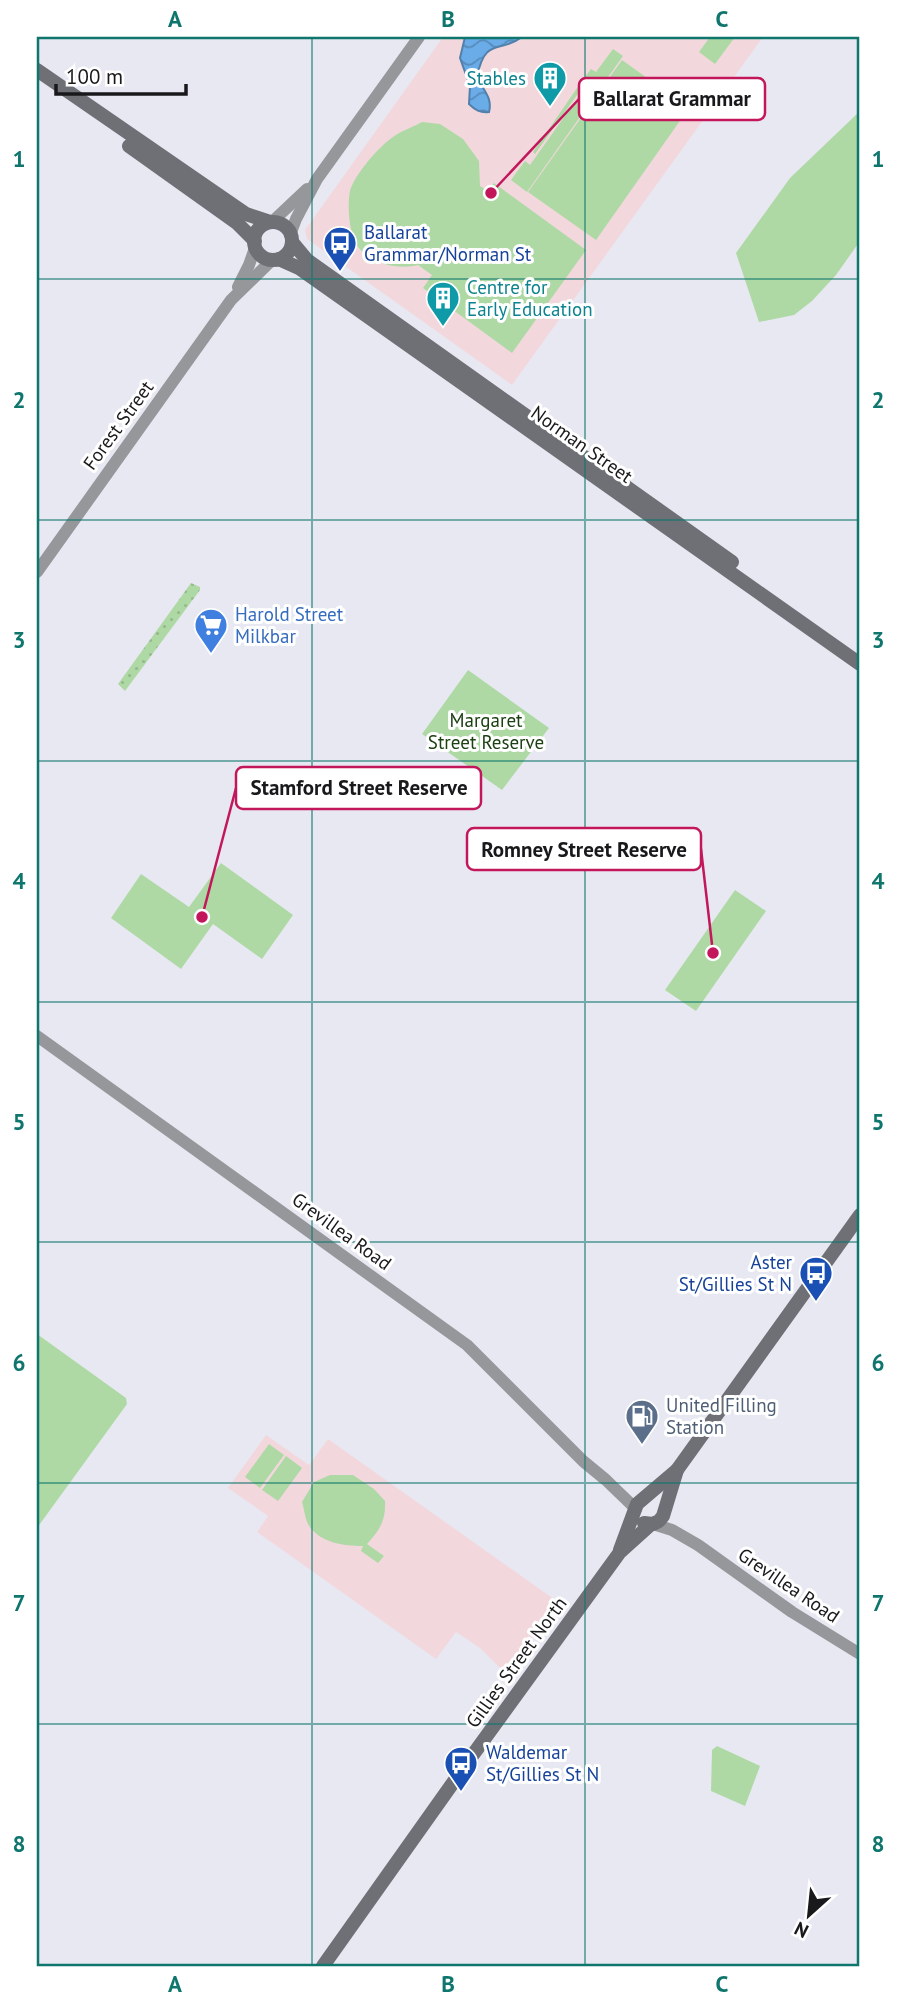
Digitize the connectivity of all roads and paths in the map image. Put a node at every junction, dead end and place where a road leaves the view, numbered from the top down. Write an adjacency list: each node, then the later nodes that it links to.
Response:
1 (419, 37): 4 (street)
2 (37, 70): 5 (main road)
3 (37, 80): 7 (main road)
4 (317, 179): 5 (street); 6 (street)
5 (272, 222): 6 (main road); 7 (main road)
6 (291, 239): 8 (main road); 11 (main road, Norman Street)
7 (255, 244): 8 (main road); 9 (street, Forest Street)
8 (275, 260): 9 (street, Forest Street); 12 (main road, Norman Street)
9 (231, 300): 10 (street, Forest Street)
10 (37, 572)
11 (860, 653)
12 (860, 664)
13 (37, 1036): 16 (street, Grevillea Road)
14 (860, 1215): 15 (main road, Gillies Street North)
15 (677, 1471): 16 (main road, Gillies Street North); 17 (main road, Gillies Street North)
16 (640, 1504): 17 (main road); 18 (main road); 20 (main road, Gillies Street North)
17 (664, 1511): 18 (main road, Gillies Street North); 19 (street, Grevillea Road)
18 (652, 1524): 19 (street, Grevillea Road); 20 (main road, Gillies Street North)
19 (698, 1545): 21 (street, Grevillea Road)
20 (620, 1552): 22 (main road, Gillies Street North)
21 (860, 1654)
22 (323, 1966)

